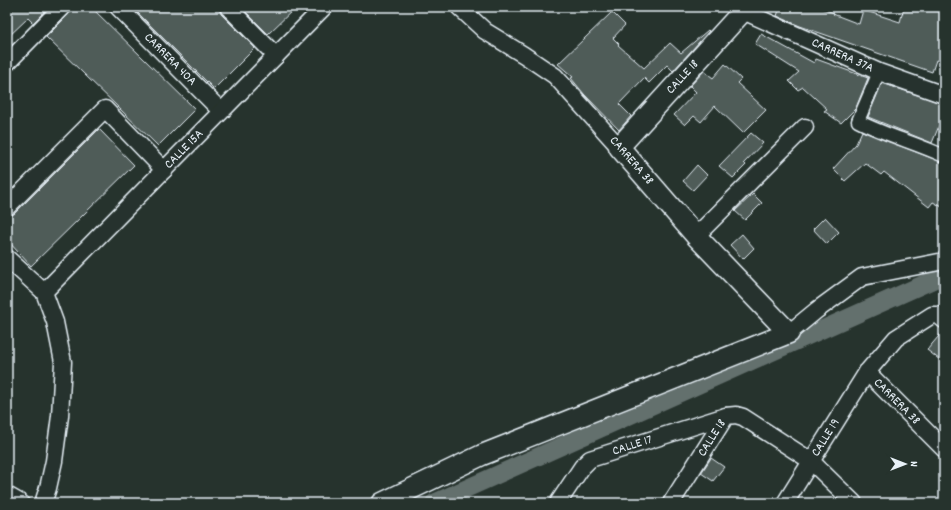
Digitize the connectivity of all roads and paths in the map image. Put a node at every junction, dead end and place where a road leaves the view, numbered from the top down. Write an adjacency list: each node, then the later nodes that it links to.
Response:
1 (62, 7): 8 (street)
2 (118, 7): 11 (street, CARRERA 40A)
3 (228, 7): 7 (street)
4 (324, 7): 7 (street, CALLE 15A)
5 (459, 7): 13 (street, CARRERA 38)
6 (744, 9): 9 (street, CARRERA 37A); 13 (street, CALLE 18)
7 (276, 56): 11 (street, CALLE 15A)
8 (7, 63)
9 (879, 72): 10 (street, CARRERA 37A); 14 (street)
10 (944, 95)
11 (221, 111): 15 (street, CALLE 15A)
12 (805, 127): 17 (street)
13 (619, 147): 17 (street, CARRERA 38)
14 (944, 156)
15 (164, 170): 16 (street); 20 (street, CALLE 15A)
16 (7, 207)
17 (696, 236): 22 (street, CARRERA 38)
18 (7, 258): 20 (street)
19 (944, 261): 22 (street)
20 (44, 292): 29 (street)
21 (944, 320): 23 (street, CALLE 19)
22 (789, 332): 30 (street)
23 (867, 372): 25 (street, CARRERA 38); 26 (street, CALLE 19)
24 (726, 416): 26 (street, CALLE 18); 31 (street, CALLE 17); 32 (street, CALLE 18)
25 (944, 449)
26 (811, 461): 33 (street, CALLE 19); 34 (street, CALLE 18)
27 (7, 495): 28 (street)
28 (22, 503)
29 (43, 503)
30 (382, 503)
31 (558, 503)
32 (671, 503)
33 (785, 503)
34 (854, 503)

